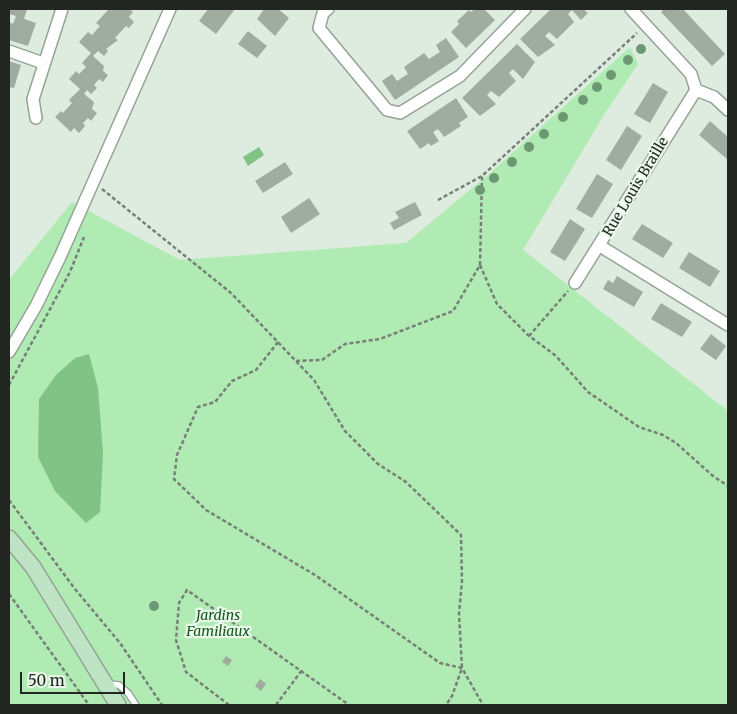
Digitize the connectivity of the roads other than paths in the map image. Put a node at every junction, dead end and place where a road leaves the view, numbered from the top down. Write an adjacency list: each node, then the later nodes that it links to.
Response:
1 (62, 9): 7 (street)
2 (170, 9): 14 (street)
3 (328, 9): 4 (street)
4 (525, 9)
5 (631, 9): 8 (street)
6 (9, 51): 7 (street)
7 (43, 63): 10 (street)
8 (696, 90): 9 (street); 11 (street, Rue Louis Braille)
9 (728, 110)
10 (36, 118)
11 (600, 246): 12 (street, Rue Louis Braille); 13 (street)
12 (575, 283)
13 (728, 325)
14 (9, 352)
15 (9, 538): 17 (main road)
16 (9, 548): 17 (main road)
17 (56, 608): 18 (main road)
18 (105, 684): 19 (main road); 20 (lane)
19 (118, 705)
20 (136, 705)

